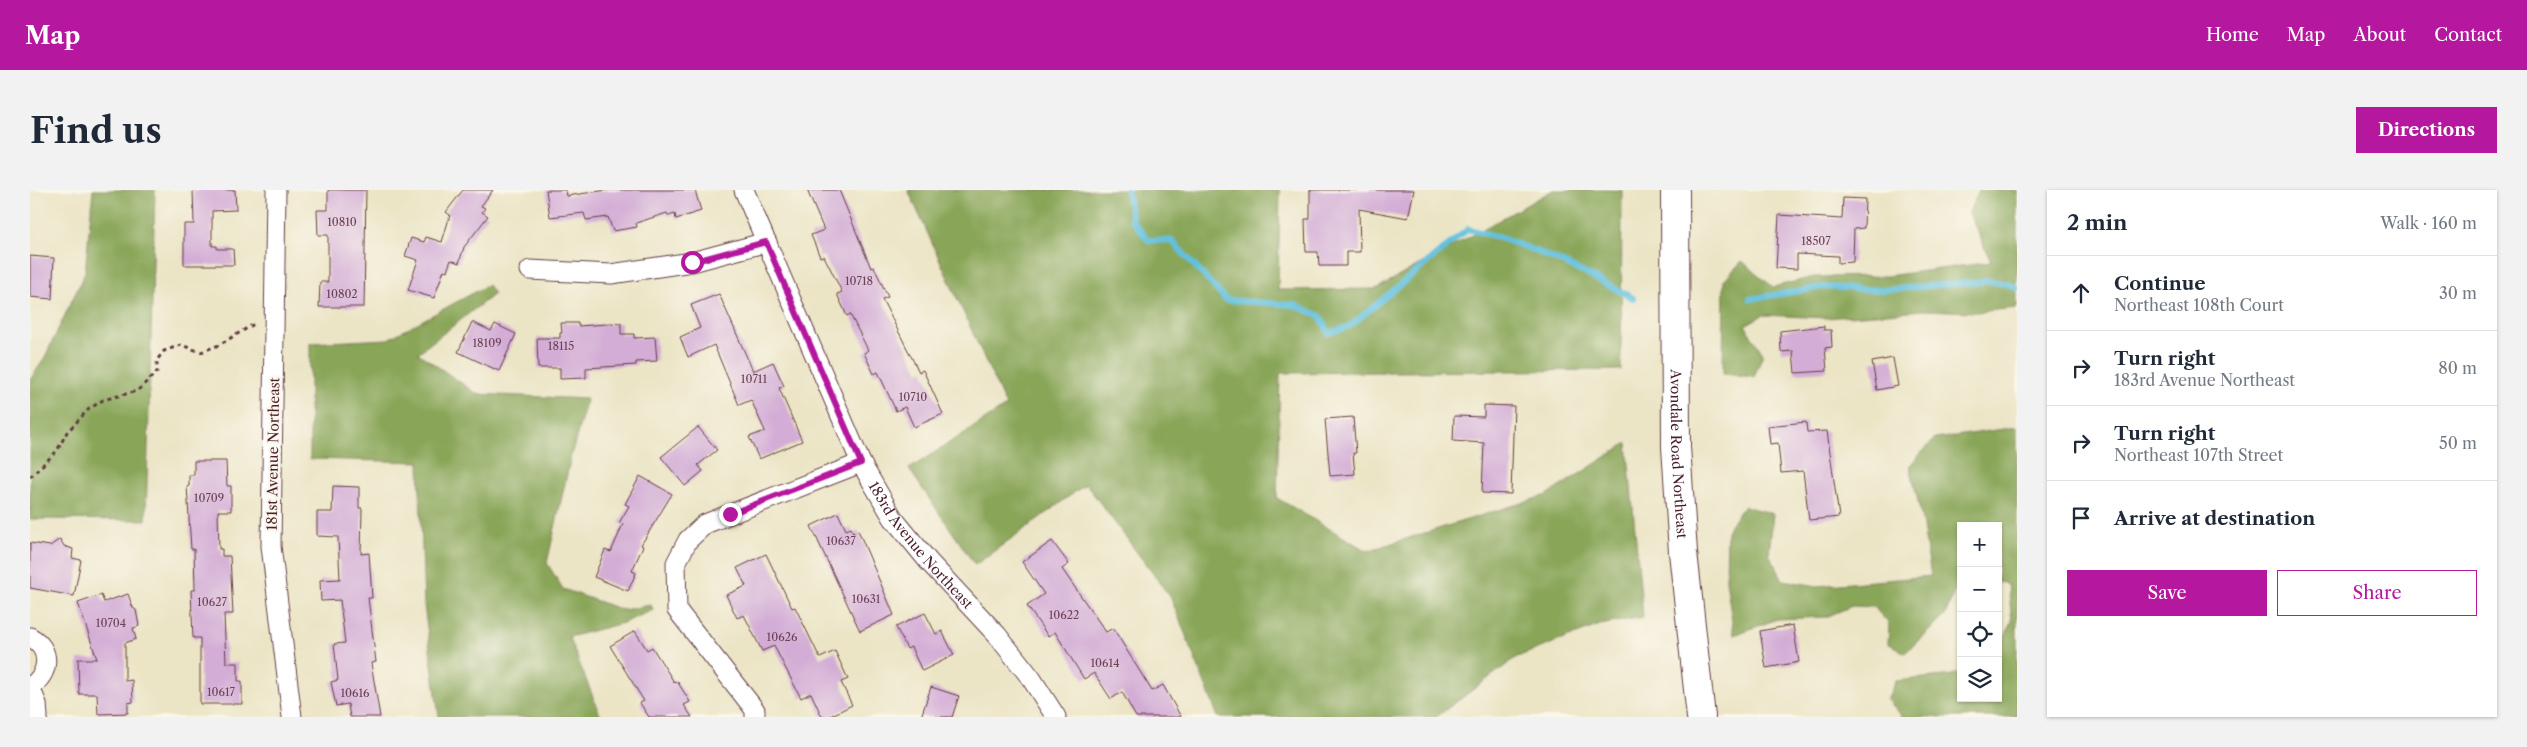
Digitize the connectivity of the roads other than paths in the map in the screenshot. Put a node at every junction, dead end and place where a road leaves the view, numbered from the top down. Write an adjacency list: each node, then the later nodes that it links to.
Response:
1 (276, 190): 10 (street, 181st Avenue Northeast)
2 (744, 190): 4 (street, 183rd Avenue Northeast)
3 (1675, 190): 13 (main road, Avondale Road Northeast)
4 (766, 242): 5 (street); 6 (street, 183rd Avenue Northeast)
5 (530, 270)
6 (861, 463): 11 (street); 12 (street, 183rd Avenue Northeast)
7 (30, 637): 8 (street)
8 (30, 687): 9 (street)
9 (38, 717)
10 (292, 717)
11 (756, 717)
12 (1056, 717)
13 (1700, 717)

